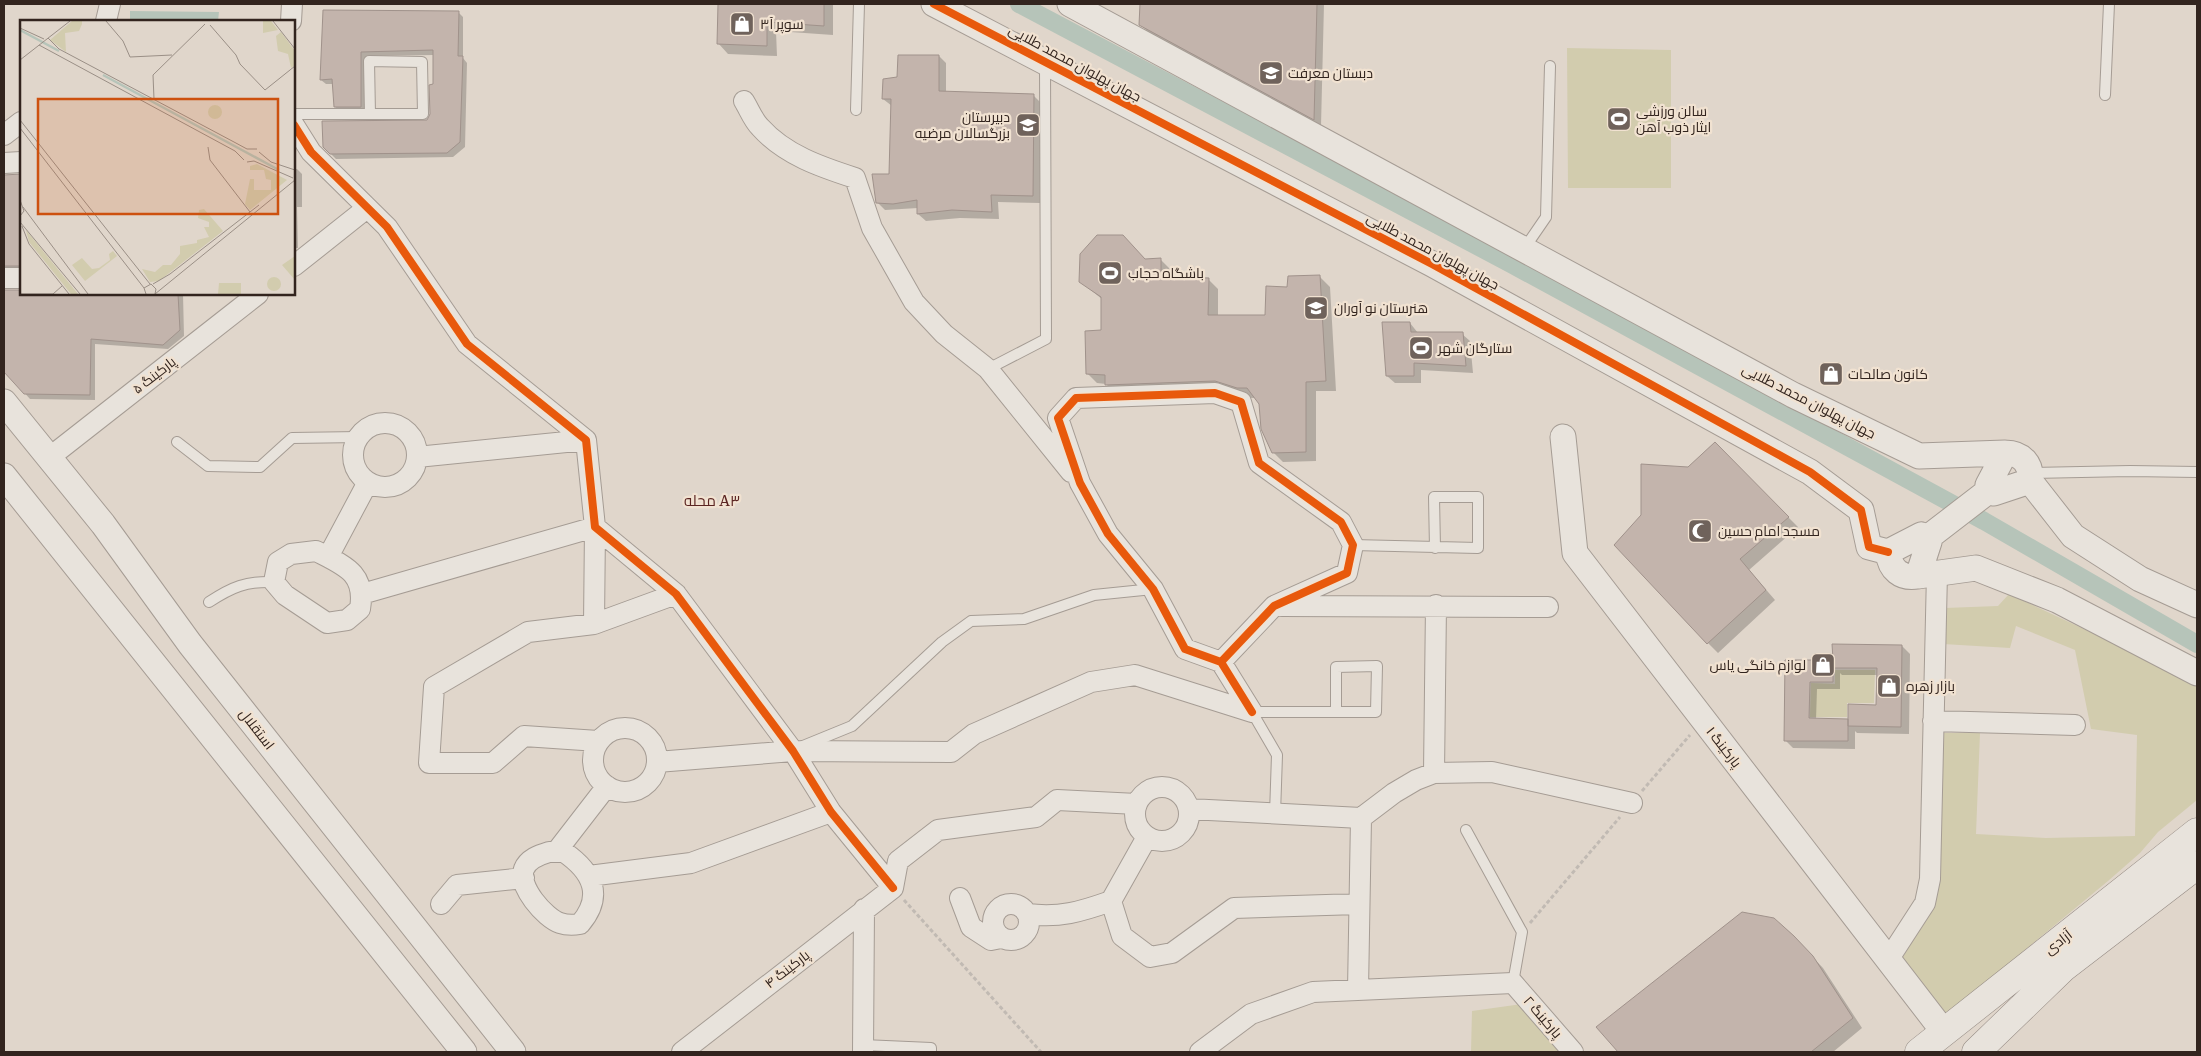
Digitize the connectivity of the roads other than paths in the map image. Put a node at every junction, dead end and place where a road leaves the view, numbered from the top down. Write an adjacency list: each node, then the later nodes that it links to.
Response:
1 (110, 4): 7 (street)
2 (292, 4): 8 (street)
3 (859, 4): 13 (lane)
4 (934, 4): 9 (street, جهان پهلوان محمد طلایی)
5 (1070, 4): 22 (street, جهان پهلوان محمد طلایی)
6 (2108, 4): 11 (lane)
7 (106, 20)
8 (290, 20)
9 (1045, 61): 27 (lane); 46 (street, جهان پهلوان محمد طلایی)
10 (1550, 66): 22 (lane)
11 (2105, 95)
12 (744, 101): 27 (street)
13 (856, 110)
14 (295, 114): 15 (lane)
15 (370, 114): 15 (lane)
16 (20, 123): 18 (street)
17 (295, 127): 21 (street)
18 (4, 135)
19 (20, 162): 20 (street)
20 (4, 163)
21 (367, 208): 23 (street); 31 (street)
22 (1524, 250): 33 (street, جهان پهلوان محمد طلایی)
23 (295, 265)
24 (4, 278): 25 (street)
25 (20, 278)
26 (257, 295): 34 (street, پارکینگ ۵)
27 (988, 369): 40 (street)
28 (4, 402): 34 (street, استقلال)
29 (359, 437): 32 (lane); 35 (street); 39 (street)
30 (1563, 437): 91 (street, پارکینگ ۱)
31 (586, 440): 35 (street); 42 (street)
32 (177, 442)
33 (2005, 453): 38 (street); 41 (street)
34 (50, 457): 97 (street, استقلال)
35 (417, 457): 39 (street)
36 (2197, 472): 38 (lane)
37 (4, 476): 96 (street)
38 (2030, 477): 41 (street); 55 (street)
39 (368, 482): 47 (street)
40 (1080, 483): 44 (street); 50 (street)
41 (1991, 489): 43 (street)
42 (595, 527): 51 (street); 52 (street); 58 (street)
43 (1926, 539): 46 (street); 48 (street)
44 (1353, 545): 45 (lane); 56 (street)
45 (1435, 548): 45 (lane)
46 (1888, 552): 48 (street)
47 (328, 557): 49 (street); 51 (street)
48 (1928, 575): 60 (street); 63 (street)
49 (274, 582): 51 (street); 53 (lane)
50 (1153, 589): 59 (street); 66 (lane)
51 (362, 594)
52 (676, 594): 58 (street); 66 (street)
53 (209, 602)
54 (1436, 605): 56 (street); 57 (street); 68 (street)
55 (2197, 605)
56 (1274, 606): 59 (street)
57 (1548, 607)
58 (594, 624): 65 (street)
59 (1221, 662): 61 (street)
60 (2197, 673)
61 (1252, 712): 62 (lane); 66 (street); 74 (lane)
62 (1336, 712): 62 (lane)
63 (1933, 721): 64 (street); 91 (street)
64 (2074, 725)
65 (598, 742): 67 (street); 69 (street)
66 (793, 751): 67 (street); 73 (street)
67 (657, 762): 69 (street)
68 (1434, 773): 70 (street); 75 (street)
69 (607, 786): 79 (street)
70 (1632, 803)
71 (1137, 804): 72 (street); 78 (street); 83 (street)
72 (1189, 809): 74 (street); 78 (street)
73 (830, 812): 81 (street); 83 (street)
74 (1275, 814): 75 (street)
75 (1362, 818): 87 (street)
76 (1466, 830): 92 (lane)
77 (2197, 832): 94 (main road, آزادی)
78 (1147, 836): 85 (street)
79 (556, 852): 81 (street); 82 (street)
80 (2197, 865): 103 (main road, آزادی)
81 (589, 876): 82 (street)
82 (524, 878): 86 (street)
83 (893, 888): 88 (street, پارکینگ ۴)
84 (960, 898): 90 (street)
85 (1111, 901): 87 (street); 89 (street)
86 (441, 904)
87 (1358, 904): 93 (street)
88 (864, 909): 95 (street); 98 (street, پارکینگ ۴)
89 (1026, 914): 90 (street); 90 (street)
90 (1001, 938)
91 (1888, 960): 94 (street, پارکینگ ۱)
92 (1513, 982): 93 (street); 101 (street, پارکینگ ۲)
93 (1358, 990): 100 (street)
94 (1944, 1032): 102 (main road, آزادی)
95 (863, 1049): 99 (lane)
96 (464, 1052)
97 (513, 1052)
98 (682, 1052)
99 (931, 1052)
100 (1200, 1052)
101 (1572, 1052)
102 (1919, 1052)
103 (1976, 1052)

